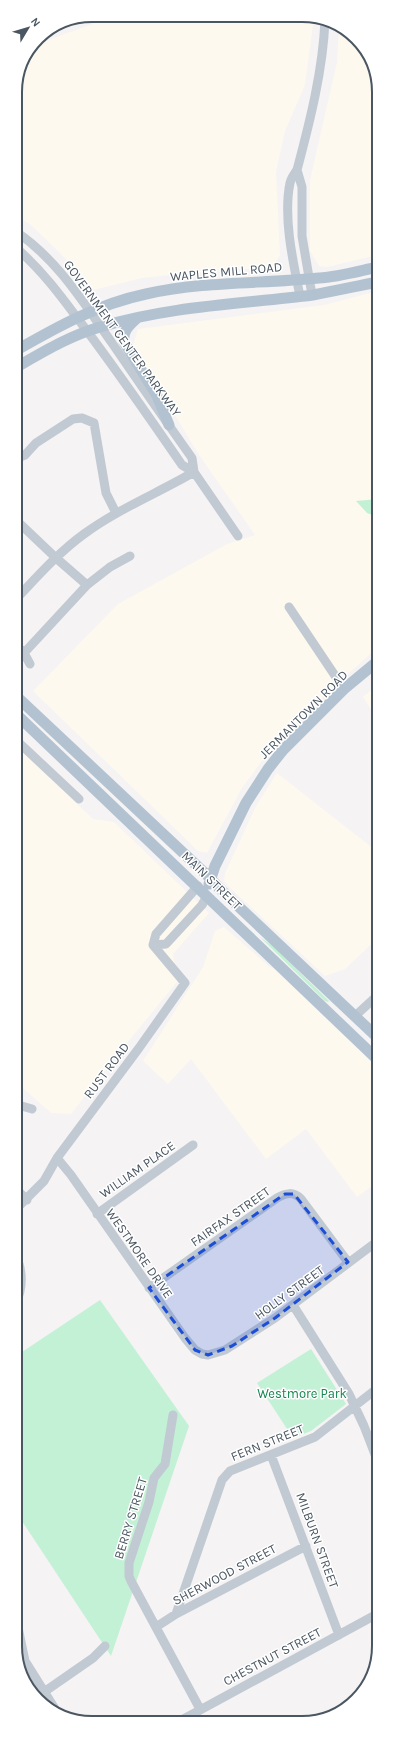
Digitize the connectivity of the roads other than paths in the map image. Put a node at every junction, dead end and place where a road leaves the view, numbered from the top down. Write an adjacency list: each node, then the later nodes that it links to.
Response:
1 (325, 26): 2 (street)
2 (297, 170): 6 (street); 7 (street)
3 (22, 236): 11 (street, GOVERNMENT CENTER PARKWAY)
4 (22, 253): 12 (street, GOVERNMENT CENTER PARKWAY)
5 (372, 268): 6 (main road, WAPLES MILL ROAD)
6 (308, 279): 7 (main road, WAPLES MILL ROAD); 9 (street)
7 (297, 280): 10 (street); 11 (main road, WAPLES MILL ROAD)
8 (372, 283): 9 (main road)
9 (312, 295): 10 (main road)
10 (300, 296): 13 (main road)
11 (90, 311): 12 (main road, WAPLES MILL ROAD); 14 (street, GOVERNMENT CENTER PARKWAY)
12 (77, 317): 15 (street, GOVERNMENT CENTER PARKWAY); 16 (main road, WAPLES MILL ROAD)
13 (137, 318): 14 (main road); 18 (main road)
14 (100, 326): 15 (main road); 18 (street, GOVERNMENT CENTER PARKWAY)
15 (87, 331): 17 (main road); 20 (street, GOVERNMENT CENTER PARKWAY)
16 (22, 347)
17 (22, 364)
18 (169, 425): 20 (street, GOVERNMENT CENTER PARKWAY)
19 (22, 456): 21 (street)
20 (194, 472): 21 (street); 23 (street, GOVERNMENT CENTER PARKWAY)
21 (116, 513): 25 (street)
22 (22, 526): 25 (street)
23 (238, 536)
24 (130, 556): 26 (street)
25 (56, 558): 26 (street); 27 (street)
26 (87, 585): 29 (street)
27 (22, 593)
28 (289, 606): 32 (street)
29 (24, 653): 30 (street)
30 (30, 664)
31 (372, 665): 32 (main road, JERMANTOWN ROAD)
32 (344, 689): 37 (main road, JERMANTOWN ROAD)
33 (22, 701): 37 (main road, MAIN STREET)
34 (22, 719): 38 (main road, MAIN STREET)
35 (22, 746): 36 (street)
36 (79, 799)
37 (210, 878): 38 (main road); 39 (main road, JERMANTOWN ROAD); 42 (main road, MAIN STREET)
38 (198, 886): 39 (main road, MAIN STREET); 40 (street)
39 (207, 896): 40 (street); 44 (main road, MAIN STREET)
40 (154, 945): 48 (street, RUST ROAD)
41 (372, 1000): 42 (street)
42 (355, 1016): 43 (main road, MAIN STREET)
43 (372, 1032)
44 (372, 1054)
45 (22, 1106): 46 (street)
46 (32, 1109)
47 (193, 1145): 52 (street, WILLIAM PLACE)
48 (57, 1158): 50 (street, RUST ROAD); 52 (street, WESTMORE DRIVE)
49 (22, 1195): 50 (street)
50 (27, 1200): 51 (street, RUST ROAD)
51 (22, 1205)
52 (97, 1214): 55 (street, WESTMORE DRIVE)
53 (372, 1245): 54 (street, HOLLY STREET)
54 (348, 1262): 55 (street, FAIRFAX STREET); 56 (street, HOLLY STREET)
55 (149, 1288): 57 (street, WESTMORE DRIVE)
56 (293, 1305): 57 (street, HOLLY STREET); 59 (street)
57 (208, 1355)
58 (372, 1393): 59 (street, FERN STREET)
59 (355, 1406): 61 (street); 62 (street, FERN STREET)
60 (173, 1415): 66 (street, BERRY STREET)
61 (372, 1448)
62 (271, 1455): 63 (street, MILBURN STREET); 64 (street, FERN STREET)
63 (306, 1546): 64 (street, SHERWOOD STREET); 67 (street, MILBURN STREET)
64 (176, 1614): 66 (street, SHERWOOD STREET)
65 (372, 1617): 67 (street, CHESTNUT STREET)
66 (156, 1627): 72 (street, BERRY STREET)
67 (339, 1635): 72 (street, CHESTNUT STREET)
68 (105, 1646): 70 (street)
69 (22, 1647): 70 (street)
70 (44, 1692): 71 (street)
71 (50, 1702)
72 (200, 1709): 73 (street, CHESTNUT STREET)
73 (188, 1716)

